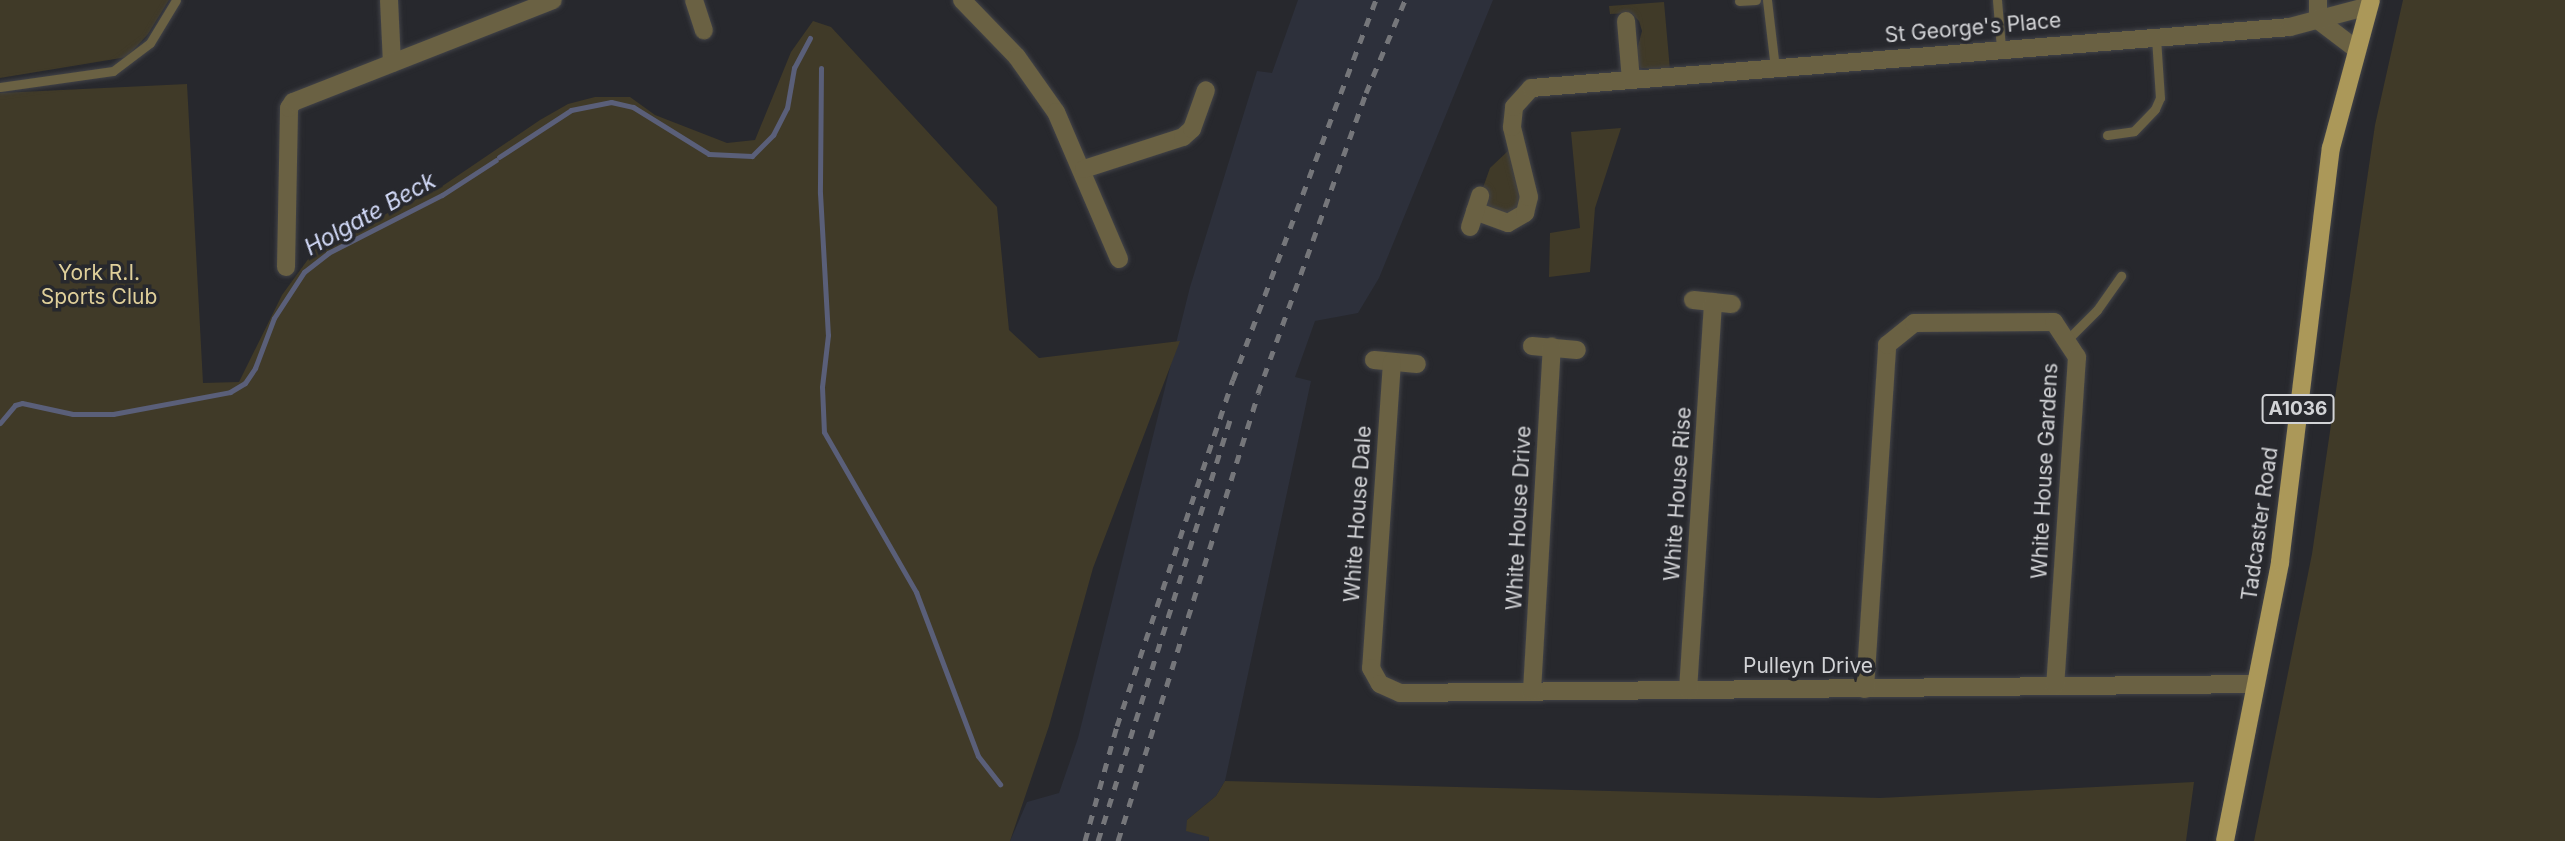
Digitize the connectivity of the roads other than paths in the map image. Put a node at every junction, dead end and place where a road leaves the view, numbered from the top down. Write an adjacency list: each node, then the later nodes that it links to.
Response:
1 (176, 0): 21 (lane)
2 (388, 0): 18 (street)
3 (553, 0): 18 (street)
4 (694, 0): 14 (street)
5 (962, 0): 24 (street)
6 (1756, 0): 10 (lane)
7 (1767, 0): 19 (lane)
8 (1997, 0): 16 (lane)
9 (2318, 0): 12 (street)
10 (1739, 1)
11 (2370, 3): 12 (street, St George's Place); 17 (main road, Tadcaster Road / A1036)
12 (2318, 20): 15 (street, St George's Place); 17 (street)
13 (1626, 21): 20 (street)
14 (705, 30)
15 (2155, 37): 16 (street, St George's Place); 23 (lane)
16 (2001, 48): 19 (street, St George's Place)
17 (2356, 49): 38 (main road, Tadcaster Road / A1036)
18 (392, 63): 27 (street)
19 (1775, 68): 20 (street, St George's Place)
20 (1631, 80): 25 (street, St George's Place)
21 (0, 87)
22 (1206, 90): 24 (street)
23 (2107, 135)
24 (1084, 169): 26 (street)
25 (1475, 212)
26 (1119, 259)
27 (286, 267)
28 (2121, 276): 32 (lane)
29 (1693, 300): 30 (street)
30 (1713, 302): 31 (street); 41 (street, White House Rise)
31 (1732, 304)
32 (2067, 339): 39 (street, White House Gardens); 40 (street, White House Gardens)
33 (1532, 346): 34 (street)
34 (1552, 347): 35 (street); 42 (street, White House Drive)
35 (1577, 349)
36 (1417, 364): 37 (street, White House Dale)
37 (1371, 668): 42 (street, Pulleyn Drive)
38 (2256, 684): 39 (street, Pulleyn Drive); 43 (main road, Tadcaster Road / A1036)
39 (2055, 685): 40 (street, Pulleyn Drive)
40 (1865, 689): 41 (street, Pulleyn Drive)
41 (1688, 690): 42 (street, Pulleyn Drive)
42 (1532, 691)
43 (2225, 841)

